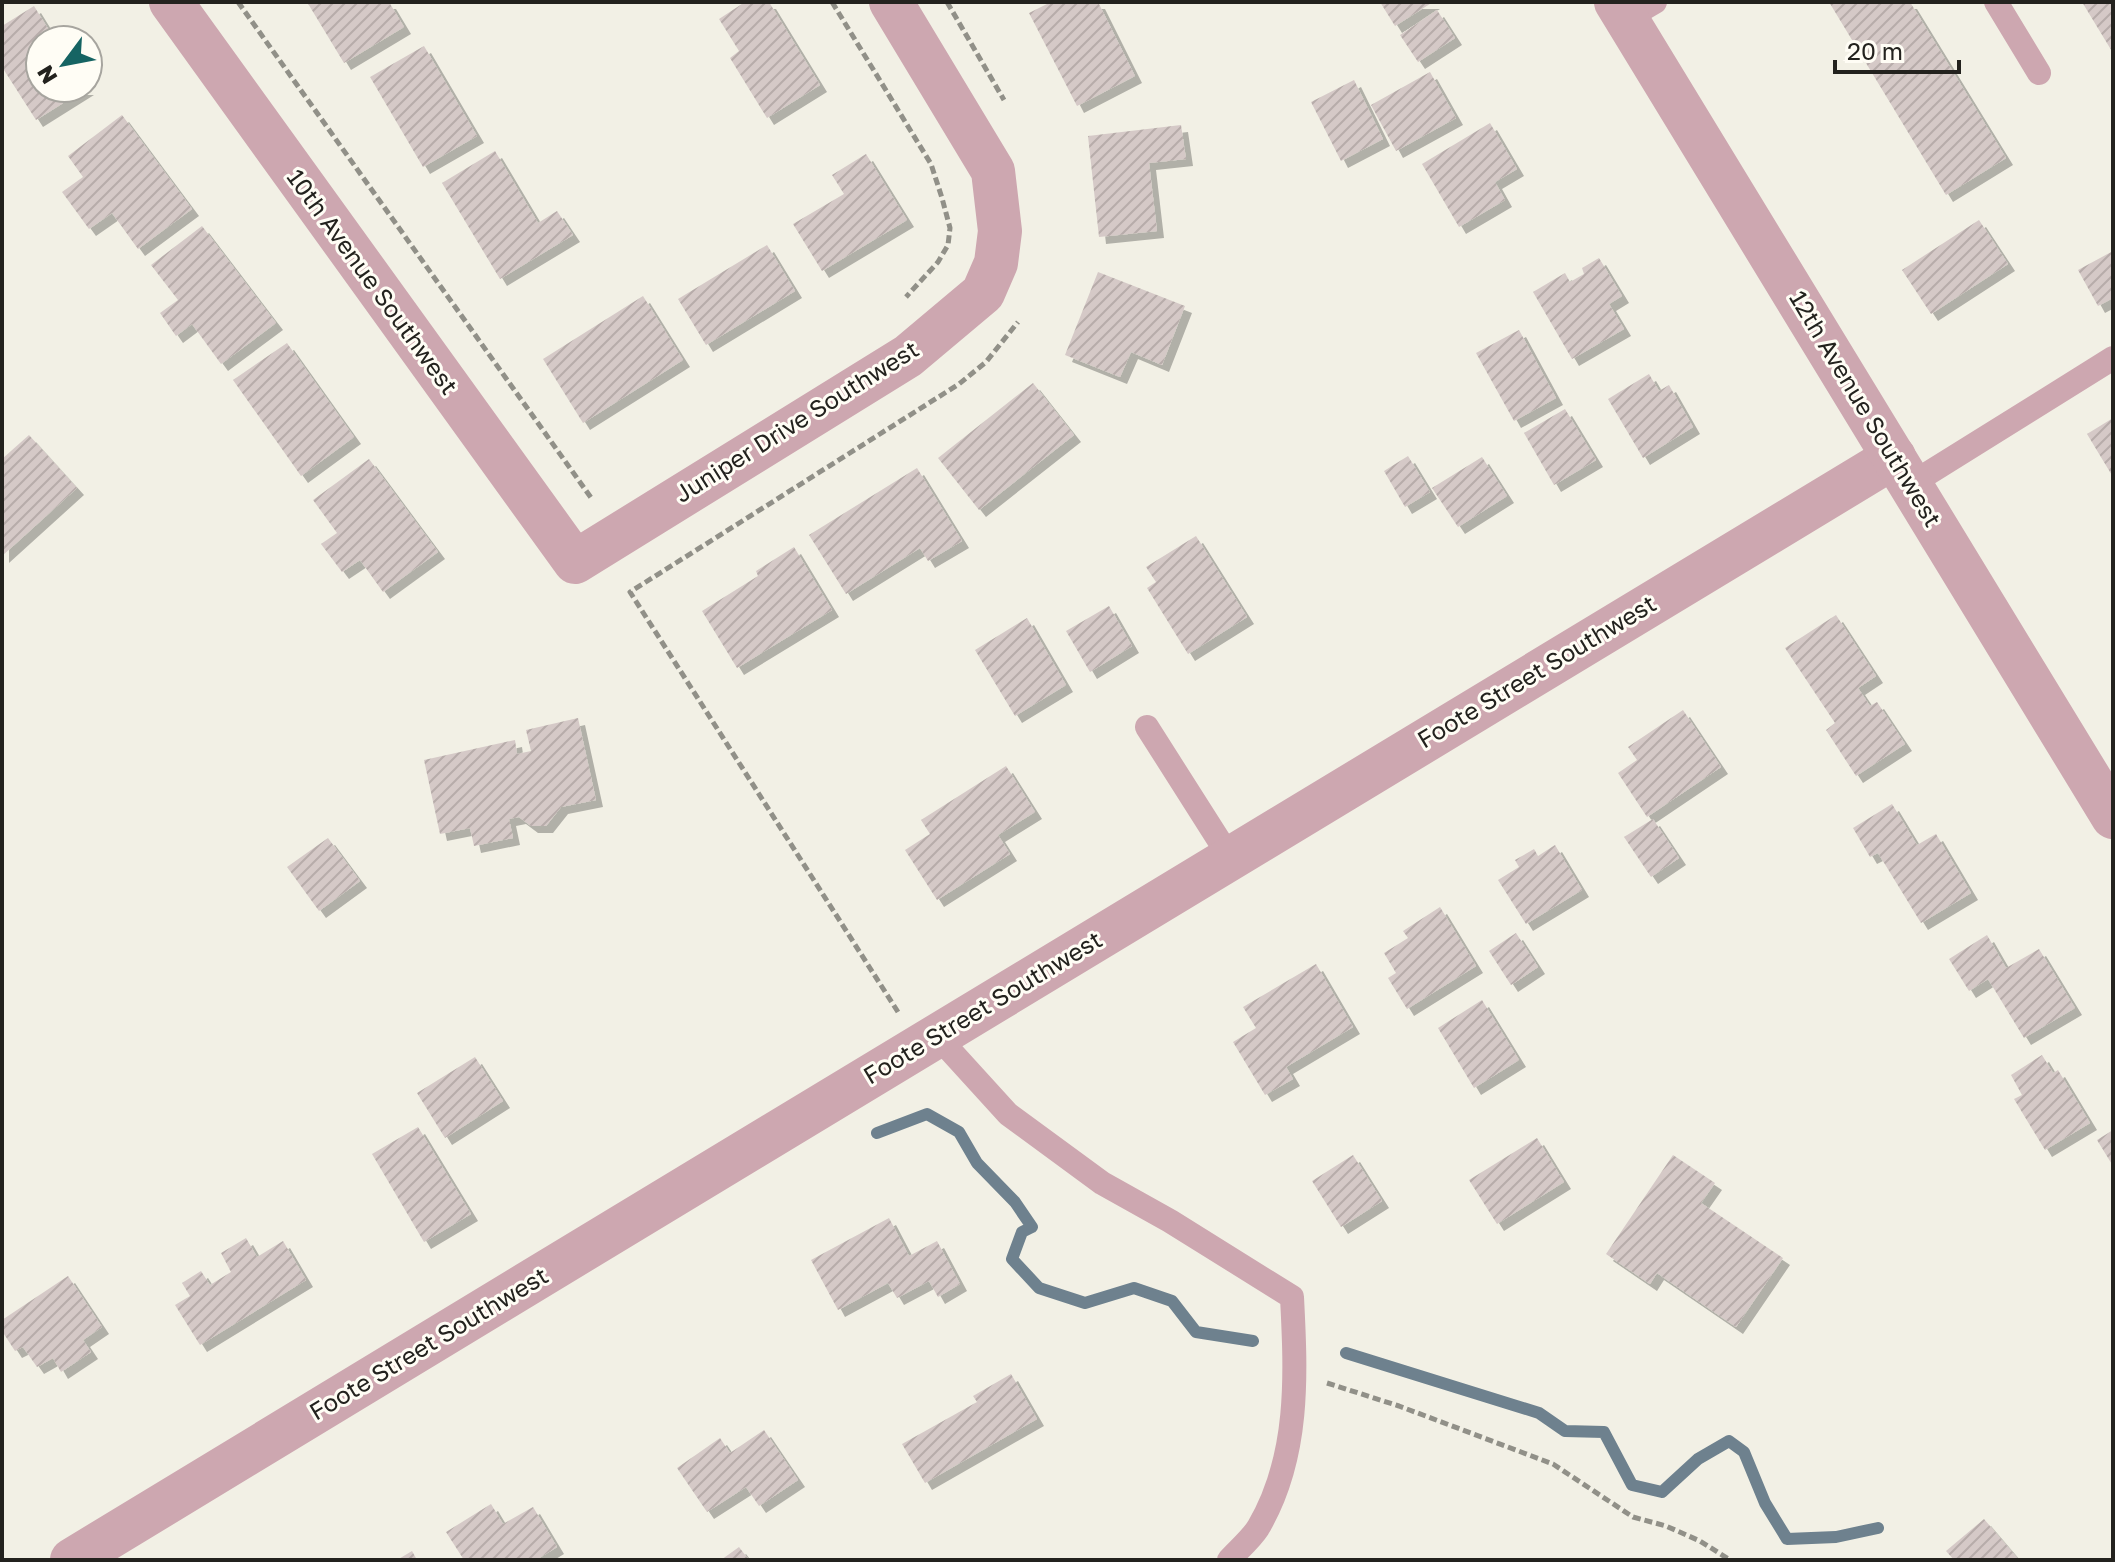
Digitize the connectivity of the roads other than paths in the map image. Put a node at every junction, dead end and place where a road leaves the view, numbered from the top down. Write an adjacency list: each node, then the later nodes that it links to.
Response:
1 (171, 2): 8 (street, 10th Avenue Southwest)
2 (891, 2): 8 (street, Juniper Drive Southwest)
3 (1996, 2): 5 (lane)
4 (1632, 8): 7 (street, 12th Avenue Southwest)
5 (2039, 73)
6 (2113, 358): 7 (lane)
7 (1902, 471): 10 (street, 12th Avenue Southwest); 11 (street, Foote Street Southwest)
8 (575, 562)
9 (1147, 727): 11 (lane)
10 (2113, 817)
11 (1229, 856): 12 (street, Foote Street Southwest)
12 (929, 1041): 13 (street, Foote Street Southwest); 14 (lane)
13 (72, 1560)
14 (1229, 1560)

